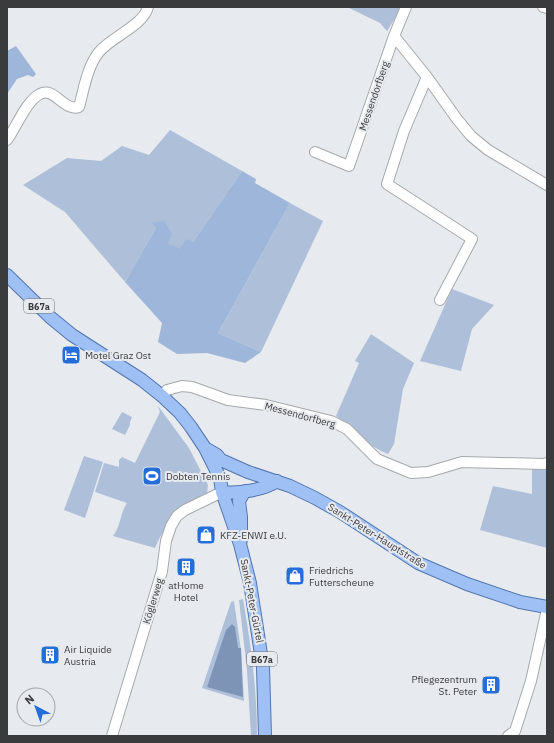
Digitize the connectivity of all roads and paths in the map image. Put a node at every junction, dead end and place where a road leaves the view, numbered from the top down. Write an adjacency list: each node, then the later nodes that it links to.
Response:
1 (148, 7): 7 (street)
2 (406, 7): 5 (street, Messendorfberg)
3 (543, 7): 4 (street)
4 (547, 8)
5 (394, 36): 6 (street); 8 (street, Messendorfberg)
6 (428, 76): 9 (street); 11 (street)
7 (7, 140)
8 (315, 152)
9 (547, 184)
10 (7, 275): 12 (main road, Sankt-Peter-Hauptstraße / B67a)
11 (440, 300)
12 (162, 396): 13 (main road, Sankt-Peter-Hauptstraße / B67a); 14 (street, Messendorfberg)
13 (205, 448): 15 (main road, Sankt-Peter-Hauptstraße); 17 (main road, Sankt-Peter-Gürtel / B67a)
14 (547, 463)
15 (273, 480): 16 (main road); 17 (main road); 19 (main road, Sankt-Peter-Hauptstraße)
16 (245, 491): 17 (main road); 18 (main road)
17 (222, 492): 18 (main road, Sankt-Peter-Gürtel / B67a); 20 (street, Köglerweg)
18 (240, 544): 21 (main road, Sankt-Peter-Gürtel / B67a)
19 (547, 608): 22 (street)
20 (112, 736)
21 (265, 736)
22 (508, 736)

